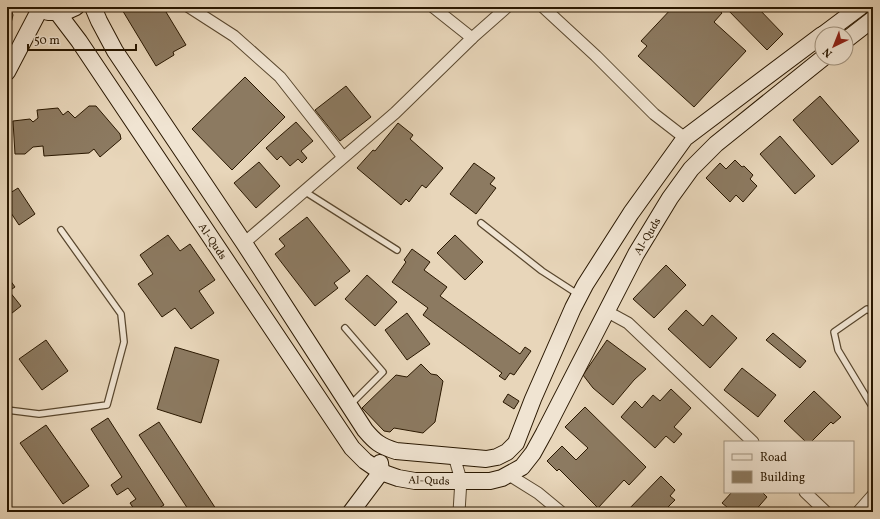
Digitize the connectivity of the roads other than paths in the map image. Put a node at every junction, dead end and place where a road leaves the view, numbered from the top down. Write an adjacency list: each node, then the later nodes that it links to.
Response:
1 (76, 7): 9 (street)
2 (94, 7): 22 (street)
3 (189, 7): 18 (street)
4 (432, 7): 13 (street)
5 (507, 7): 13 (street)
6 (543, 7): 17 (street)
7 (39, 8): 9 (street); 16 (street)
8 (859, 8): 10 (street); 11 (street)
9 (57, 12): 34 (street, Al-Quds)
10 (872, 20): 12 (street)
11 (835, 26)
12 (854, 34)
13 (472, 38): 18 (street)
14 (814, 42): 17 (street)
15 (814, 66): 25 (street, Al-Quds)
16 (7, 72)
17 (685, 138): 24 (street)
18 (343, 158): 19 (street)
19 (304, 191): 22 (street); 23 (lane)
20 (481, 223): 24 (lane)
21 (61, 230): 30 (lane)
22 (244, 243): 28 (street)
23 (397, 250)
24 (580, 295): 33 (street)
25 (606, 311): 31 (street); 35 (street, Al-Quds)
26 (873, 313): 29 (lane)
27 (345, 328): 28 (lane)
28 (349, 405): 32 (street)
29 (873, 408)
30 (7, 410)
31 (752, 441)
32 (377, 443): 33 (street); 34 (street)
33 (454, 456): 36 (street)
34 (381, 472): 36 (street, Al-Quds); 39 (street)
35 (509, 474): 36 (street, Al-Quds); 41 (street)
36 (461, 480): 40 (street)
37 (806, 493): 42 (street)
38 (873, 495): 43 (street)
39 (351, 512)
40 (459, 512)
41 (561, 512)
42 (826, 512)
43 (858, 512)

